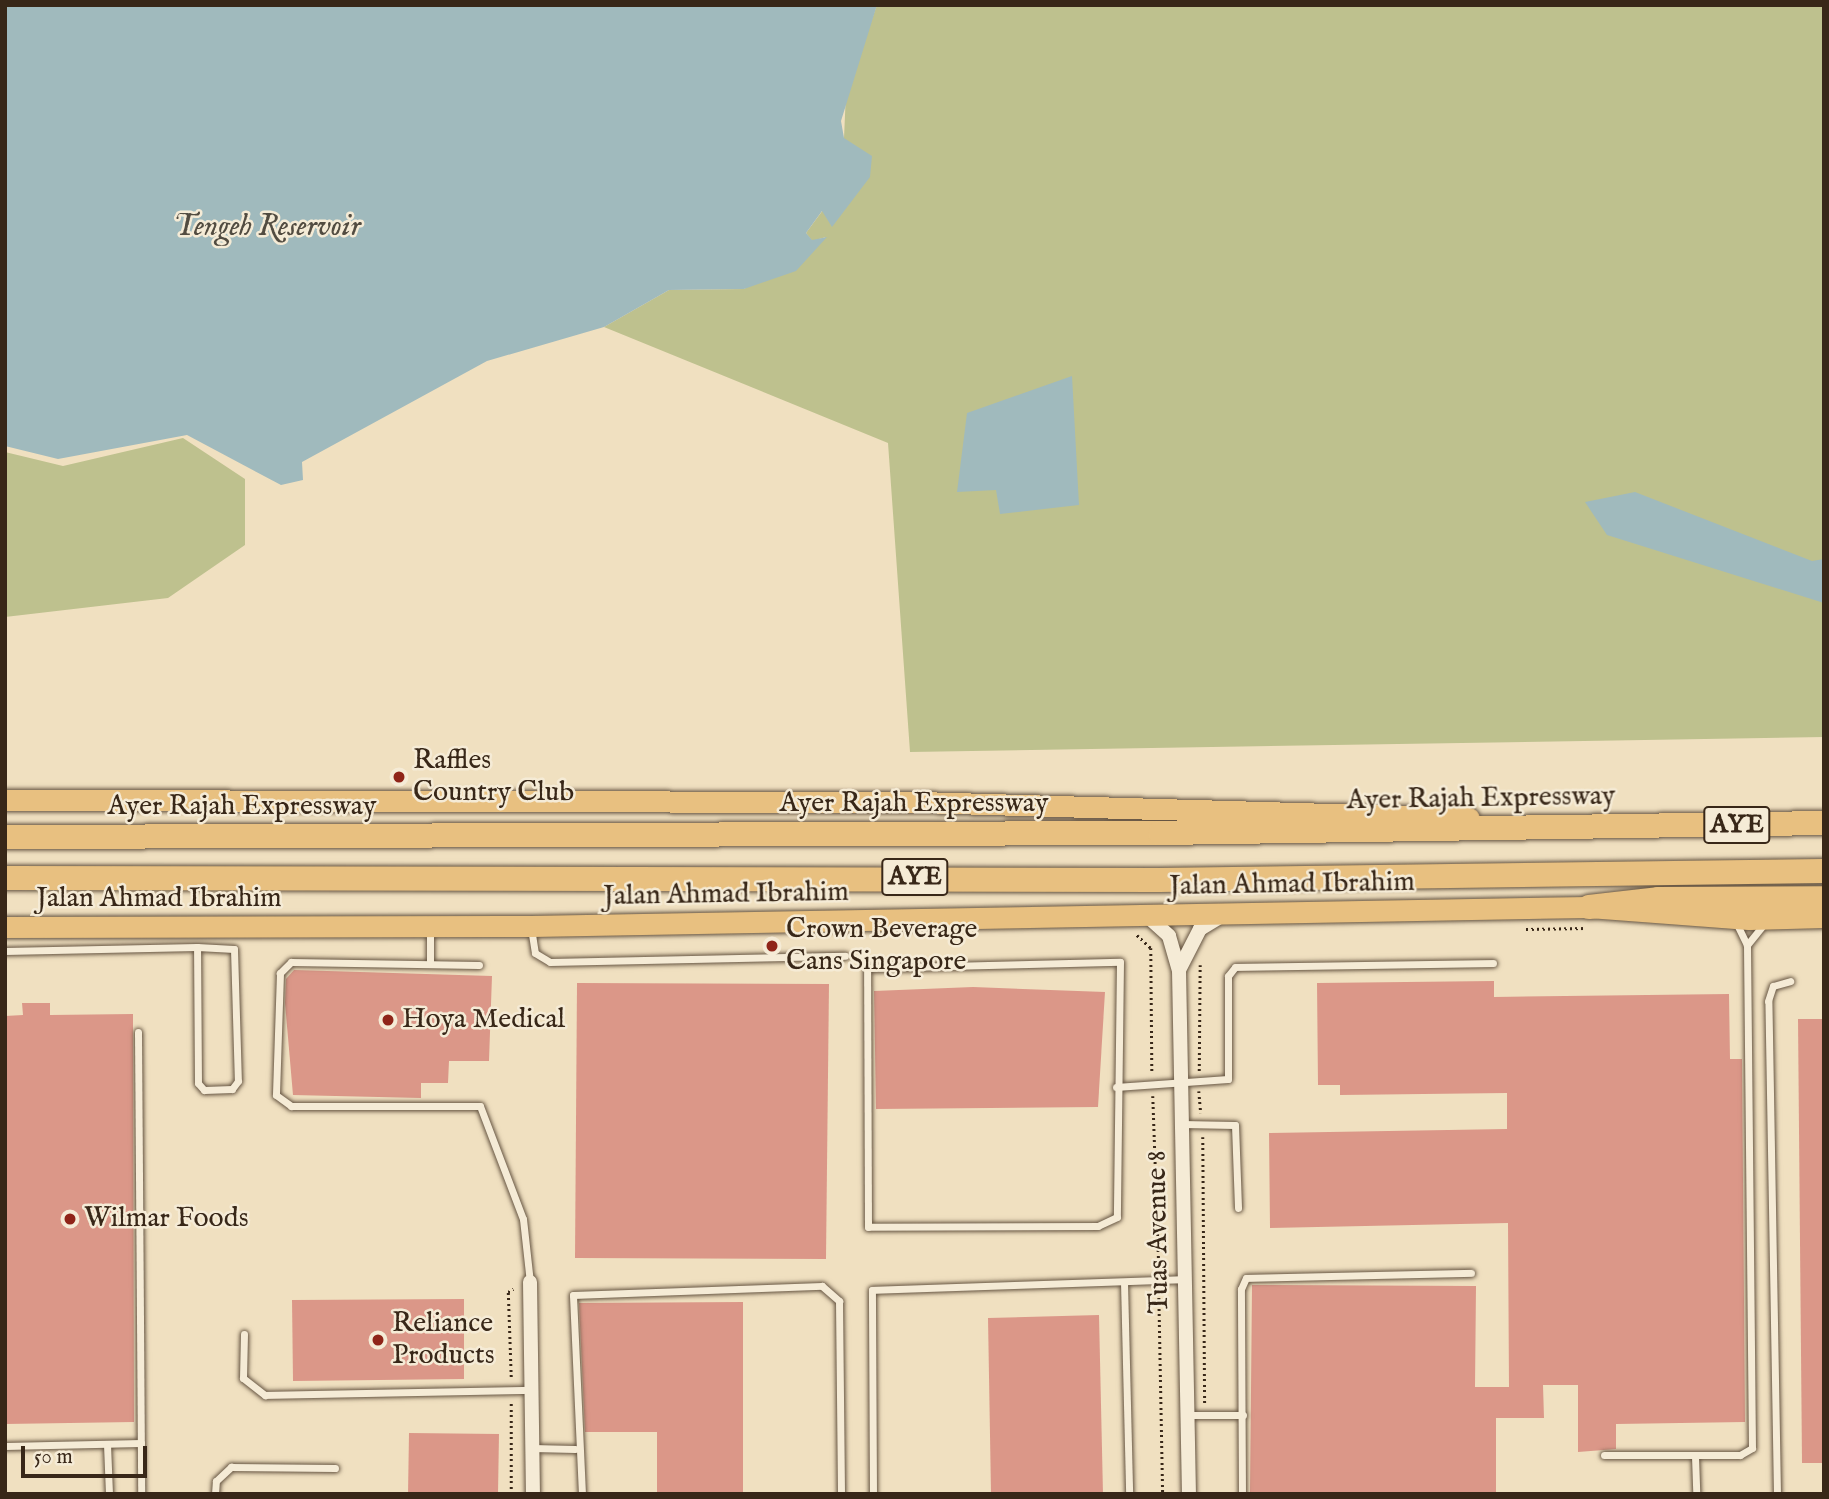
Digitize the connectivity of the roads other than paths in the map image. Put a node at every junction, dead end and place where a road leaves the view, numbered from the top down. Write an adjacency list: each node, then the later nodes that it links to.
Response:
1 (5, 800): 3 (main road)
2 (1824, 823): 3 (highway, Ayer Rajah Expressway / AYE)
3 (1650, 827): 4 (highway, Ayer Rajah Expressway / AYE)
4 (5, 837)
5 (1824, 871): 6 (highway, AYE)
6 (5, 877)
7 (1824, 898): 8 (highway)
8 (1589, 907): 10 (main road, Jalan Ahmad Ibrahim); 11 (main road, Jalan Ahmad Ibrahim)
9 (1146, 915): 10 (main road, Jalan Ahmad Ibrahim); 14 (main road, Jalan Ahmad Ibrahim); 24 (street, Tuas Avenue 8)
10 (1222, 916): 24 (street, Tuas Avenue 8)
11 (1733, 917): 12 (main road, Jalan Ahmad Ibrahim); 17 (lane)
12 (1770, 918): 13 (main road, Jalan Ahmad Ibrahim); 17 (lane)
13 (1824, 918)
14 (531, 926): 16 (main road, Jalan Ahmad Ibrahim); 20 (lane)
15 (5, 927): 16 (main road, Jalan Ahmad Ibrahim)
16 (430, 927): 22 (lane)
17 (1747, 946): 45 (lane)
18 (197, 947): 18 (lane); 19 (lane)
19 (5, 951)
20 (845, 956)
21 (1493, 962): 27 (lane)
22 (430, 964): 23 (lane); 33 (lane)
23 (479, 965)
24 (1179, 970): 27 (street, Tuas Avenue 8)
25 (1790, 981): 58 (lane)
26 (138, 1032): 39 (lane)
27 (1181, 1083): 28 (lane); 29 (street, Tuas Avenue 8)
28 (1116, 1087): 28 (lane)
29 (1182, 1124): 30 (lane); 32 (street, Tuas Avenue 8)
30 (1238, 1208)
31 (1471, 1273): 38 (lane)
32 (1185, 1279): 34 (lane); 37 (street, Tuas Avenue 8)
33 (530, 1282): 36 (street)
34 (1124, 1282): 53 (lane); 54 (lane)
35 (244, 1334): 36 (lane)
36 (531, 1390): 42 (street)
37 (1187, 1415): 38 (lane); 55 (street, Tuas Avenue 8)
38 (1242, 1415): 56 (lane)
39 (141, 1443): 40 (lane); 48 (lane)
40 (107, 1444): 41 (lane); 47 (lane)
41 (5, 1446)
42 (532, 1448): 43 (lane); 50 (street)
43 (575, 1449): 51 (lane); 52 (lane)
44 (1604, 1455): 45 (lane)
45 (1695, 1455): 57 (lane)
46 (335, 1468): 49 (lane)
47 (109, 1494)
48 (141, 1494)
49 (215, 1494)
50 (533, 1494)
51 (582, 1494)
52 (841, 1494)
53 (873, 1494)
54 (1129, 1494)
55 (1189, 1494)
56 (1242, 1494)
57 (1696, 1494)
58 (1777, 1494)

